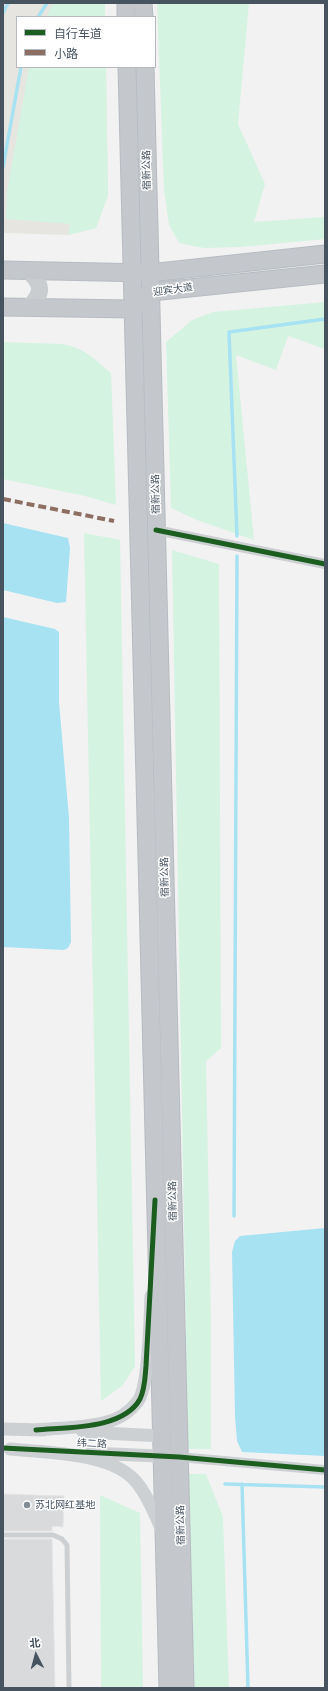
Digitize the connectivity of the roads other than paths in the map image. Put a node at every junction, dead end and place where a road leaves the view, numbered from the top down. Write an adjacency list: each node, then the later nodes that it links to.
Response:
1 (126, 3): 3 (highway)
2 (143, 3): 4 (highway)
3 (126, 16)
4 (144, 16)
5 (127, 68): 11 (highway, 宿新公路)
6 (145, 68): 10 (highway, 宿新公路)
7 (325, 254): 10 (highway, 迎宾大道)
8 (3, 270): 9 (highway, 迎宾大道)
9 (29, 271): 11 (highway, 迎宾大道); 15 (main road)
10 (149, 272): 11 (highway, 迎宾大道); 13 (highway, 宿新公路)
11 (131, 273): 16 (highway, 宿新公路)
12 (325, 274): 13 (highway, 迎宾大道)
13 (151, 292): 16 (highway, 迎宾大道); 17 (highway, 宿新公路)
14 (3, 307): 15 (highway)
15 (30, 308): 16 (highway)
16 (132, 309): 19 (highway, 宿新公路)
17 (156, 530): 18 (street); 25 (highway, 宿新公路)
18 (325, 564)
19 (155, 1200): 21 (street); 22 (highway, 宿新公路)
20 (3, 1429): 21 (street, 纬二路)
21 (36, 1430): 22 (street, 纬二路)
22 (162, 1436): 24 (highway, 宿新公路)
23 (7, 1448): 24 (street, 纬二路); 28 (street)
24 (162, 1456): 25 (street, 纬二路); 28 (highway, 宿新公路)
25 (179, 1457): 26 (street); 31 (highway, 宿新公路)
26 (325, 1470)
27 (3, 1535): 29 (lane)
28 (164, 1536): 30 (highway, 宿新公路)
29 (69, 1688)
30 (168, 1688)
31 (185, 1688)

